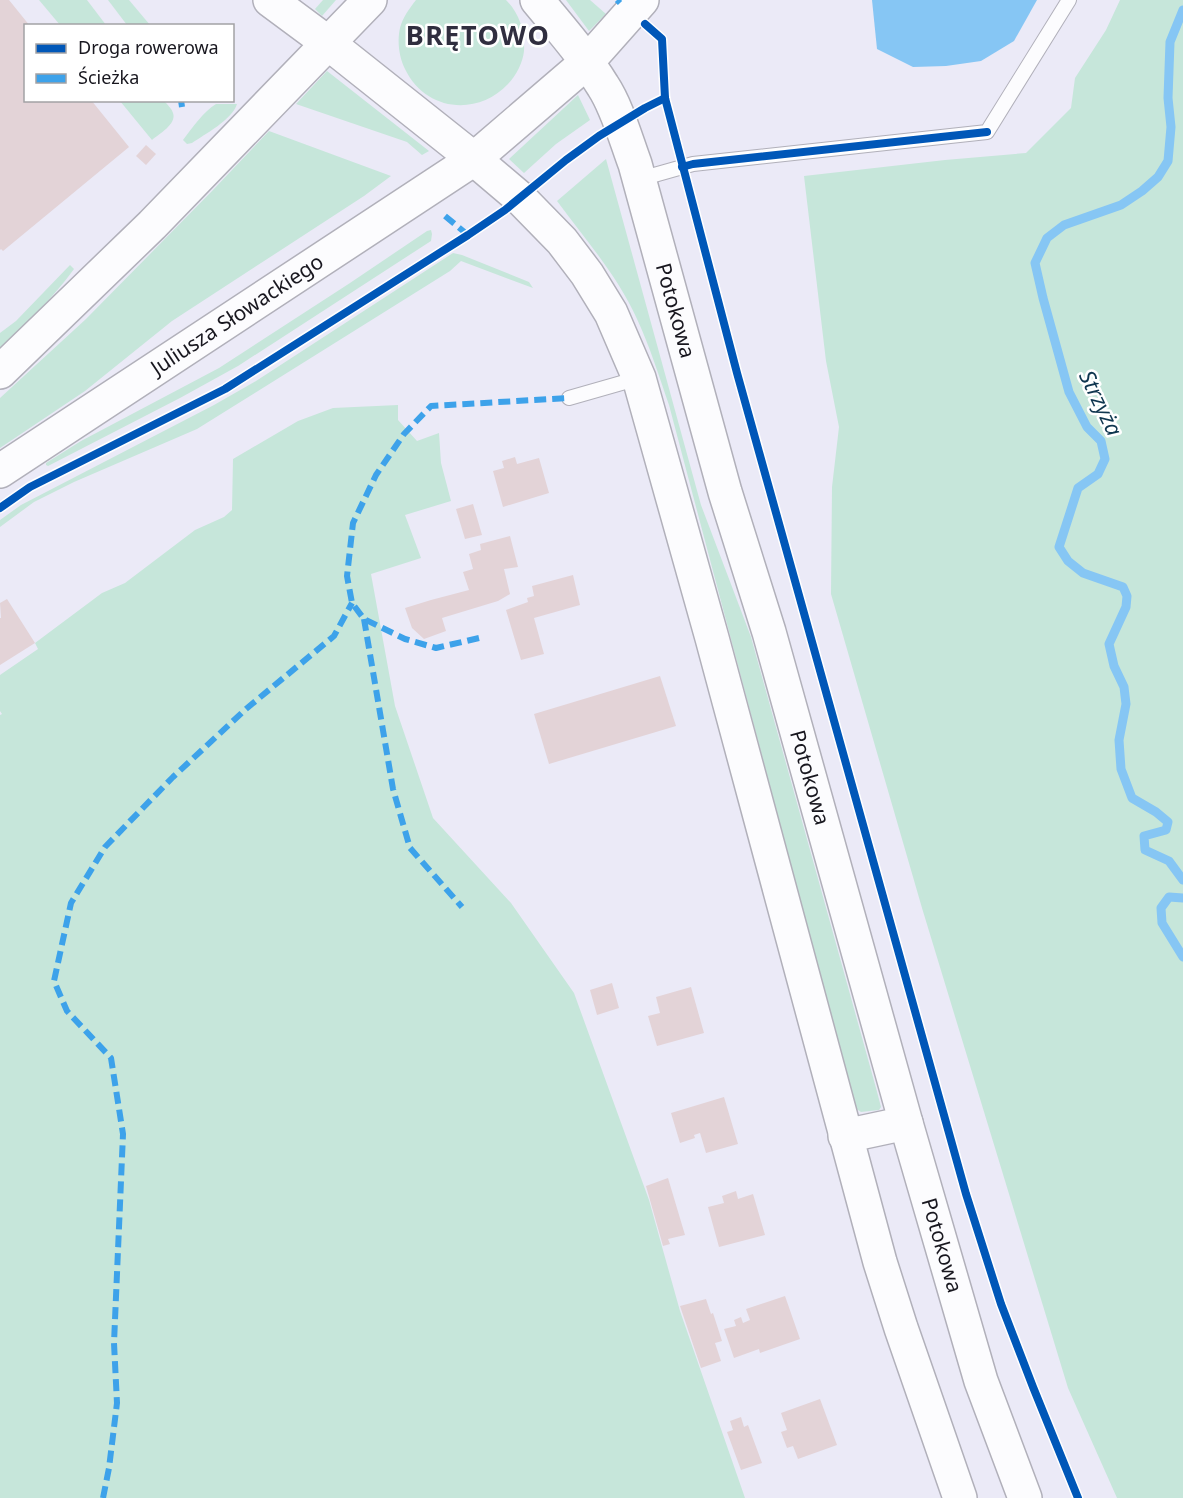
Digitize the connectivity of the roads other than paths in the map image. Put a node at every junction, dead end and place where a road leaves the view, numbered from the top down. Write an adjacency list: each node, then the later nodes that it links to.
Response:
1 (270, 0): 6 (main road)
2 (370, 0): 6 (main road)
3 (537, 0): 7 (main road, Potokowa)
4 (642, 0): 7 (main road)
5 (1069, 0): 9 (lane)
6 (328, 43): 8 (main road); 10 (main road)
7 (587, 62): 8 (main road, Juliusza Słowackiego); 9 (main road, Potokowa)
8 (474, 159): 11 (main road); 13 (main road, Juliusza Słowackiego)
9 (640, 179): 14 (main road, Potokowa)
10 (0, 372)
11 (639, 378): 12 (lane); 15 (main road)
12 (569, 398)
13 (0, 471)
14 (906, 1123): 15 (main road); 17 (main road, Potokowa)
15 (845, 1136): 16 (main road)
16 (960, 1498)
17 (1025, 1498)

